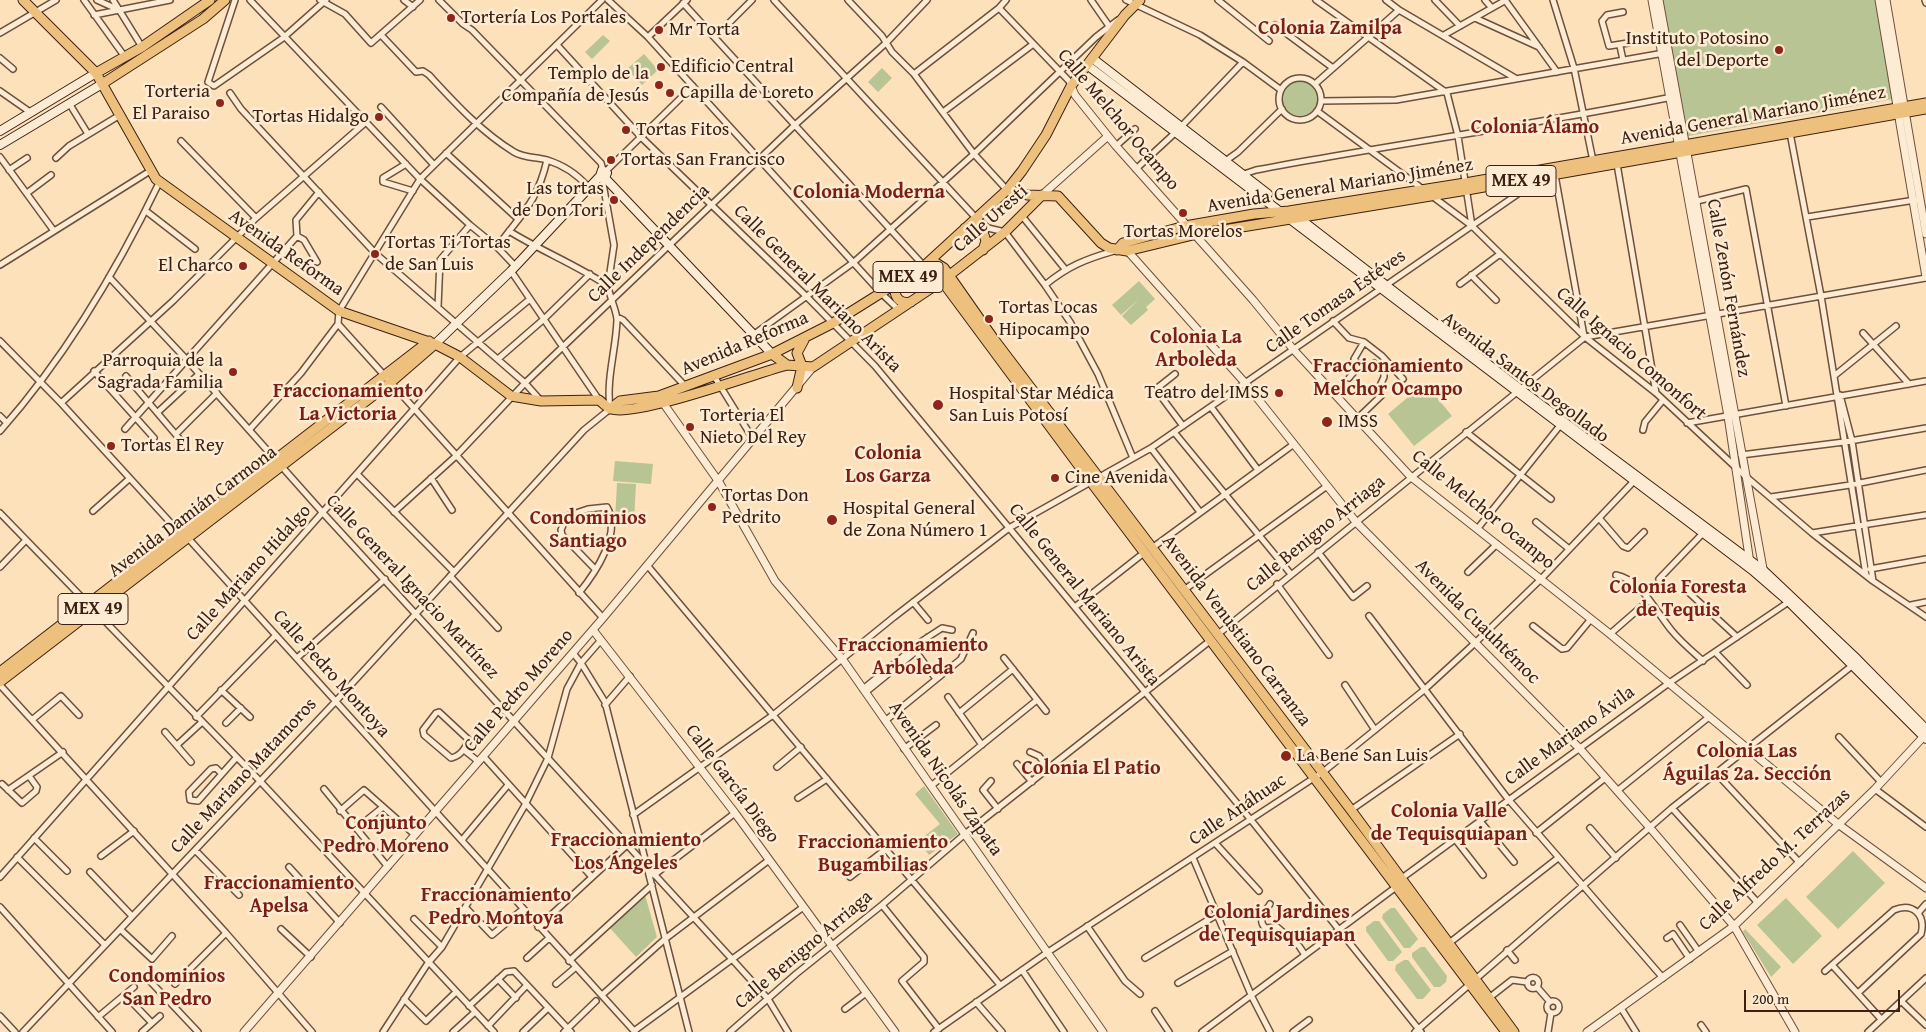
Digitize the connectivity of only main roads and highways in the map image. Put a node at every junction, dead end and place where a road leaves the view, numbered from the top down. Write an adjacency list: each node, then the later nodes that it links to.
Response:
1 (23, 0): 6 (main road, Avenida Reforma)
2 (210, 0): 6 (main road)
3 (225, 0): 7 (main road)
4 (1138, 2): 5 (main road, Avenida Reforma)
5 (1090, 61): 15 (main road, Avenida Reforma / MEX 49); 18 (main road, Avenida Santos Degollado)
6 (96, 73): 7 (main road, Avenida Reforma); 11 (main road)
7 (102, 84): 12 (main road); 29 (main road, Avenida Reforma)
8 (1926, 103): 10 (main road, Avenida General Mariano Jiménez / MEX 49)
9 (1926, 109): 10 (main road, Avenida General Mariano Jiménez / MEX 49)
10 (1901, 110): 13 (main road, Avenida General Mariano Jiménez / MEX 49)
11 (0, 131)
12 (0, 145)
13 (1683, 148): 14 (main road, Avenida General Mariano Jiménez / MEX 49); 14 (main road, Avenida General Mariano Jiménez / MEX 49)
14 (1466, 186): 18 (main road, Avenida General Mariano Jiménez / MEX 49); 18 (main road, Avenida General Mariano Jiménez / MEX 49)
15 (1005, 191): 16 (main road, Avenida Cuauhtémoc); 17 (main road); 19 (main road, Avenida Reforma / MEX 49)
16 (1042, 195): 17 (main road, Calle Uresti); 22 (main road, Avenida Cuauhtémoc)
17 (1028, 208): 23 (main road, Calle Uresti)
18 (1290, 215): 20 (main road, Avenida General Mariano Jiménez / MEX 49); 21 (main road, Avenida General Mariano Jiménez / MEX 49); 35 (main road, Avenida Santos Degollado)
19 (965, 229): 23 (main road); 24 (main road, Avenida Reforma / MEX 49)
20 (1162, 232): 21 (main road); 22 (main road, Avenida General Mariano Jiménez / MEX 49)
21 (1164, 243): 22 (main road, Avenida General Mariano Jiménez / MEX 49)
22 (1122, 248)
23 (982, 250): 25 (main road, Calle Uresti)
24 (924, 266): 25 (main road); 26 (main road, Avenida Reforma / MEX 49)
25 (945, 279): 27 (main road, Calle Uresti); 36 (main road, Avenida Venustiano Carranza)
26 (899, 282): 27 (main road); 28 (main road, Avenida Reforma / MEX 49)
27 (911, 302): 32 (main road, Calle Uresti)
28 (806, 338): 30 (main road, Avenida Reforma / MEX 49); 32 (main road)
29 (432, 342): 30 (main road, Avenida Damián Carmona / MEX 49); 34 (main road, Avenida Reforma); 38 (main road, Avenida Damián Carmona / MEX 49)
30 (772, 354): 31 (main road); 34 (main road, Avenida Reforma / MEX 49)
31 (787, 364): 32 (main road); 34 (main road, Avenida Reforma)
32 (802, 366): 33 (main road)
33 (797, 388)
34 (661, 399)
35 (1705, 531): 37 (main road, Avenida Santos Degollado); 37 (main road, Avenida Santos Degollado)
36 (1149, 550): 39 (main road, Avenida Venustiano Carranza); 39 (main road, Avenida Venustiano Carranza)
37 (1791, 600): 42 (main road, Avenida Santos Degollado)
38 (90, 607): 40 (main road, Avenida Damián Carmona / MEX 49); 41 (main road, Avenida Damián Carmona / MEX 49)
39 (1214, 637): 43 (main road, Avenida Venustiano Carranza); 43 (main road, Avenida Venustiano Carranza)
40 (0, 672)
41 (0, 683)
42 (1926, 735)
43 (1472, 982): 44 (main road, Avenida Venustiano Carranza); 45 (main road, Avenida Venustiano Carranza)
44 (1506, 1032)
45 (1514, 1032)

